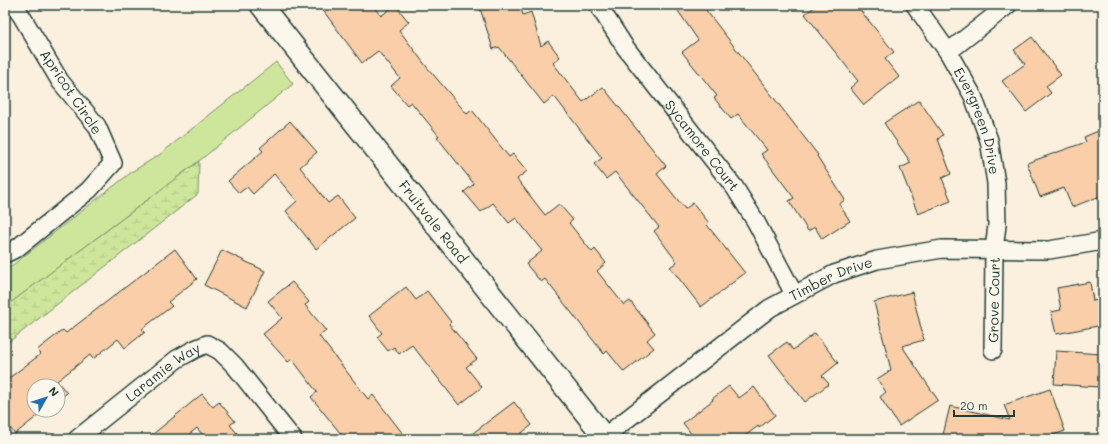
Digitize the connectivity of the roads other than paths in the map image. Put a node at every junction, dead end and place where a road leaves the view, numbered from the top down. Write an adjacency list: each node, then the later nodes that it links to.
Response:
1 (13, 5): 9 (street, Apricot Circle)
2 (261, 5): 12 (street, Fruitvale Road)
3 (598, 5): 10 (street, Sycamore Court)
4 (915, 5): 6 (street, Evergreen Drive)
5 (1008, 5): 6 (street)
6 (948, 52): 8 (street, Evergreen Drive)
7 (1103, 241): 8 (street, Timber Drive)
8 (994, 250): 10 (street, Timber Drive); 11 (street, Grove Court)
9 (5, 254)
10 (794, 294): 12 (street, Timber Drive)
11 (993, 350)
12 (605, 438)
13 (77, 439): 14 (street, Laramie Way)
14 (293, 439)

